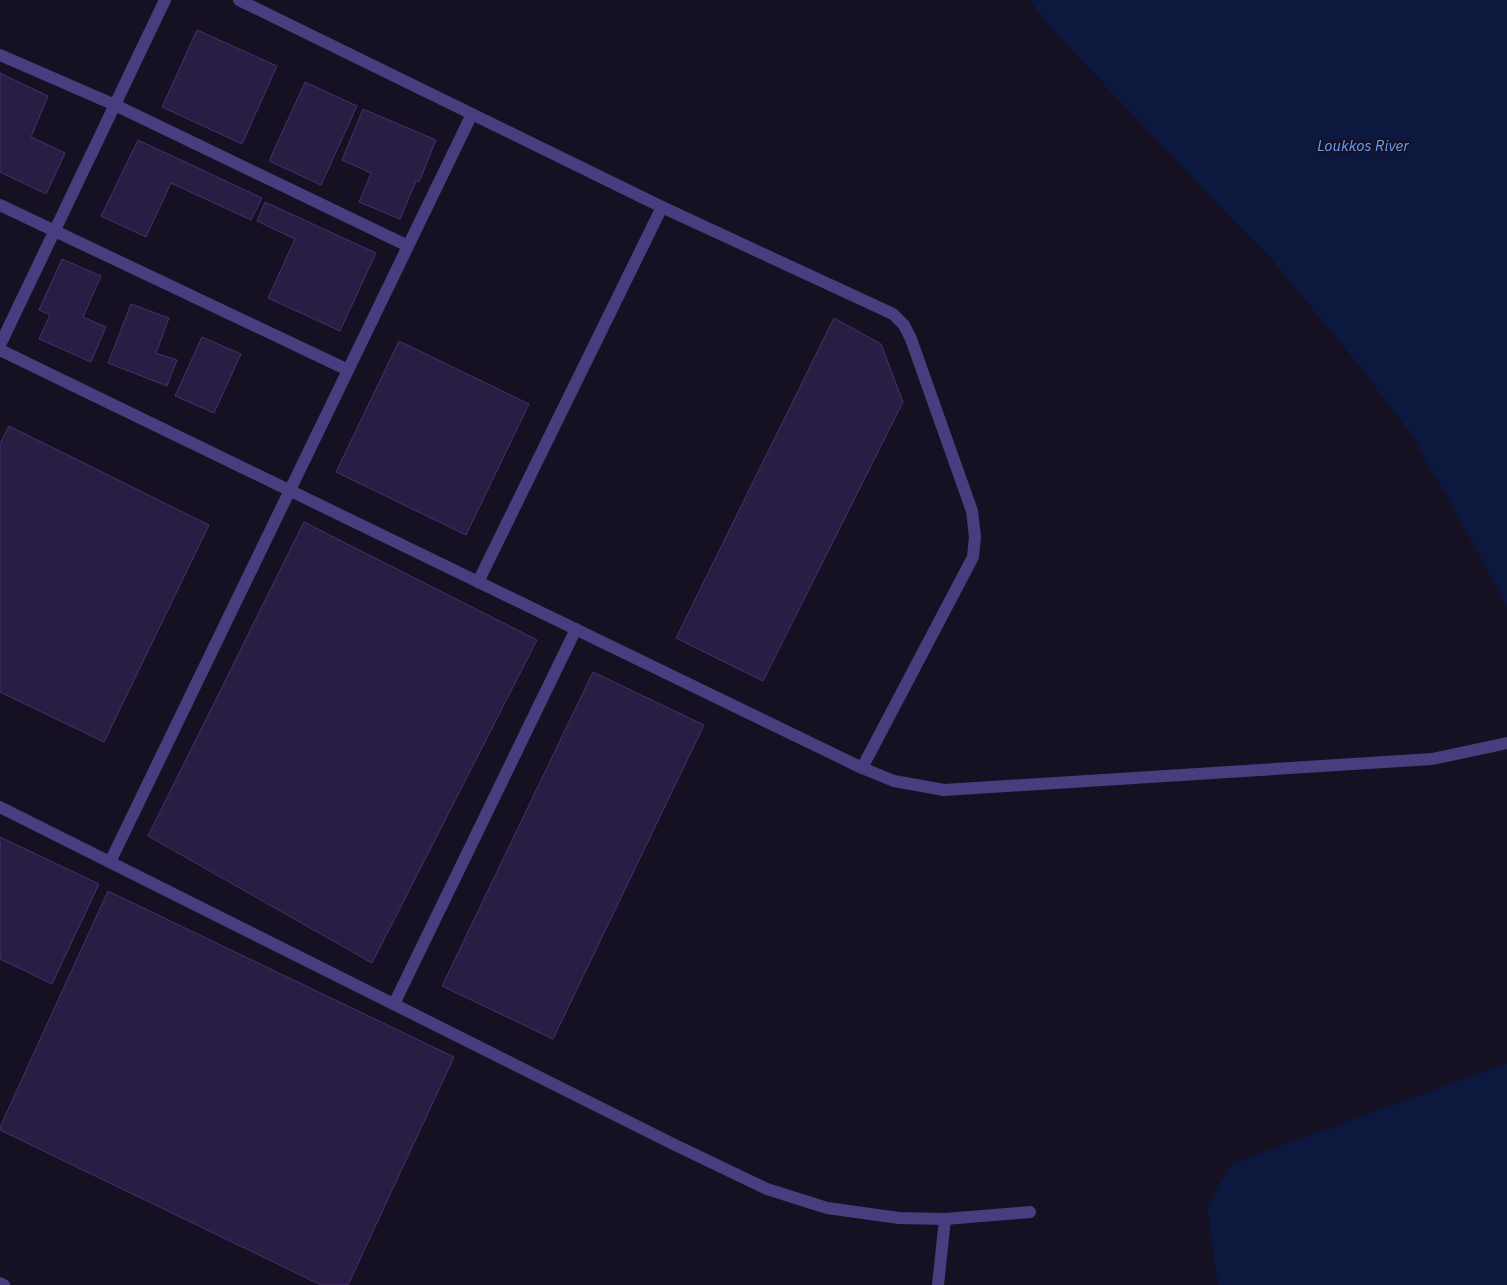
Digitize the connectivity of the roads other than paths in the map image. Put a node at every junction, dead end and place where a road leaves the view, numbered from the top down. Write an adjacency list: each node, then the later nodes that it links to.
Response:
1 (165, 0): 4 (street)
2 (239, 0): 5 (street)
3 (0, 55): 4 (street)
4 (115, 105): 8 (street); 9 (street)
5 (472, 114): 7 (street); 9 (street)
6 (0, 205): 8 (street)
7 (662, 207): 14 (street); 17 (street)
8 (55, 231): 10 (street); 12 (street)
9 (408, 246): 12 (street)
10 (0, 345)
11 (0, 350): 13 (street)
12 (348, 370): 13 (street)
13 (289, 491): 14 (street); 19 (street)
14 (478, 582): 15 (street)
15 (576, 629): 17 (street); 20 (street)
16 (1507, 743): 17 (street)
17 (862, 768)
18 (0, 806): 19 (street)
19 (110, 862): 20 (street)
20 (394, 1004): 22 (street)
21 (1030, 1212): 22 (street)
22 (946, 1218): 25 (street)
23 (0, 1283): 24 (street)
24 (4, 1285)
25 (938, 1285)

